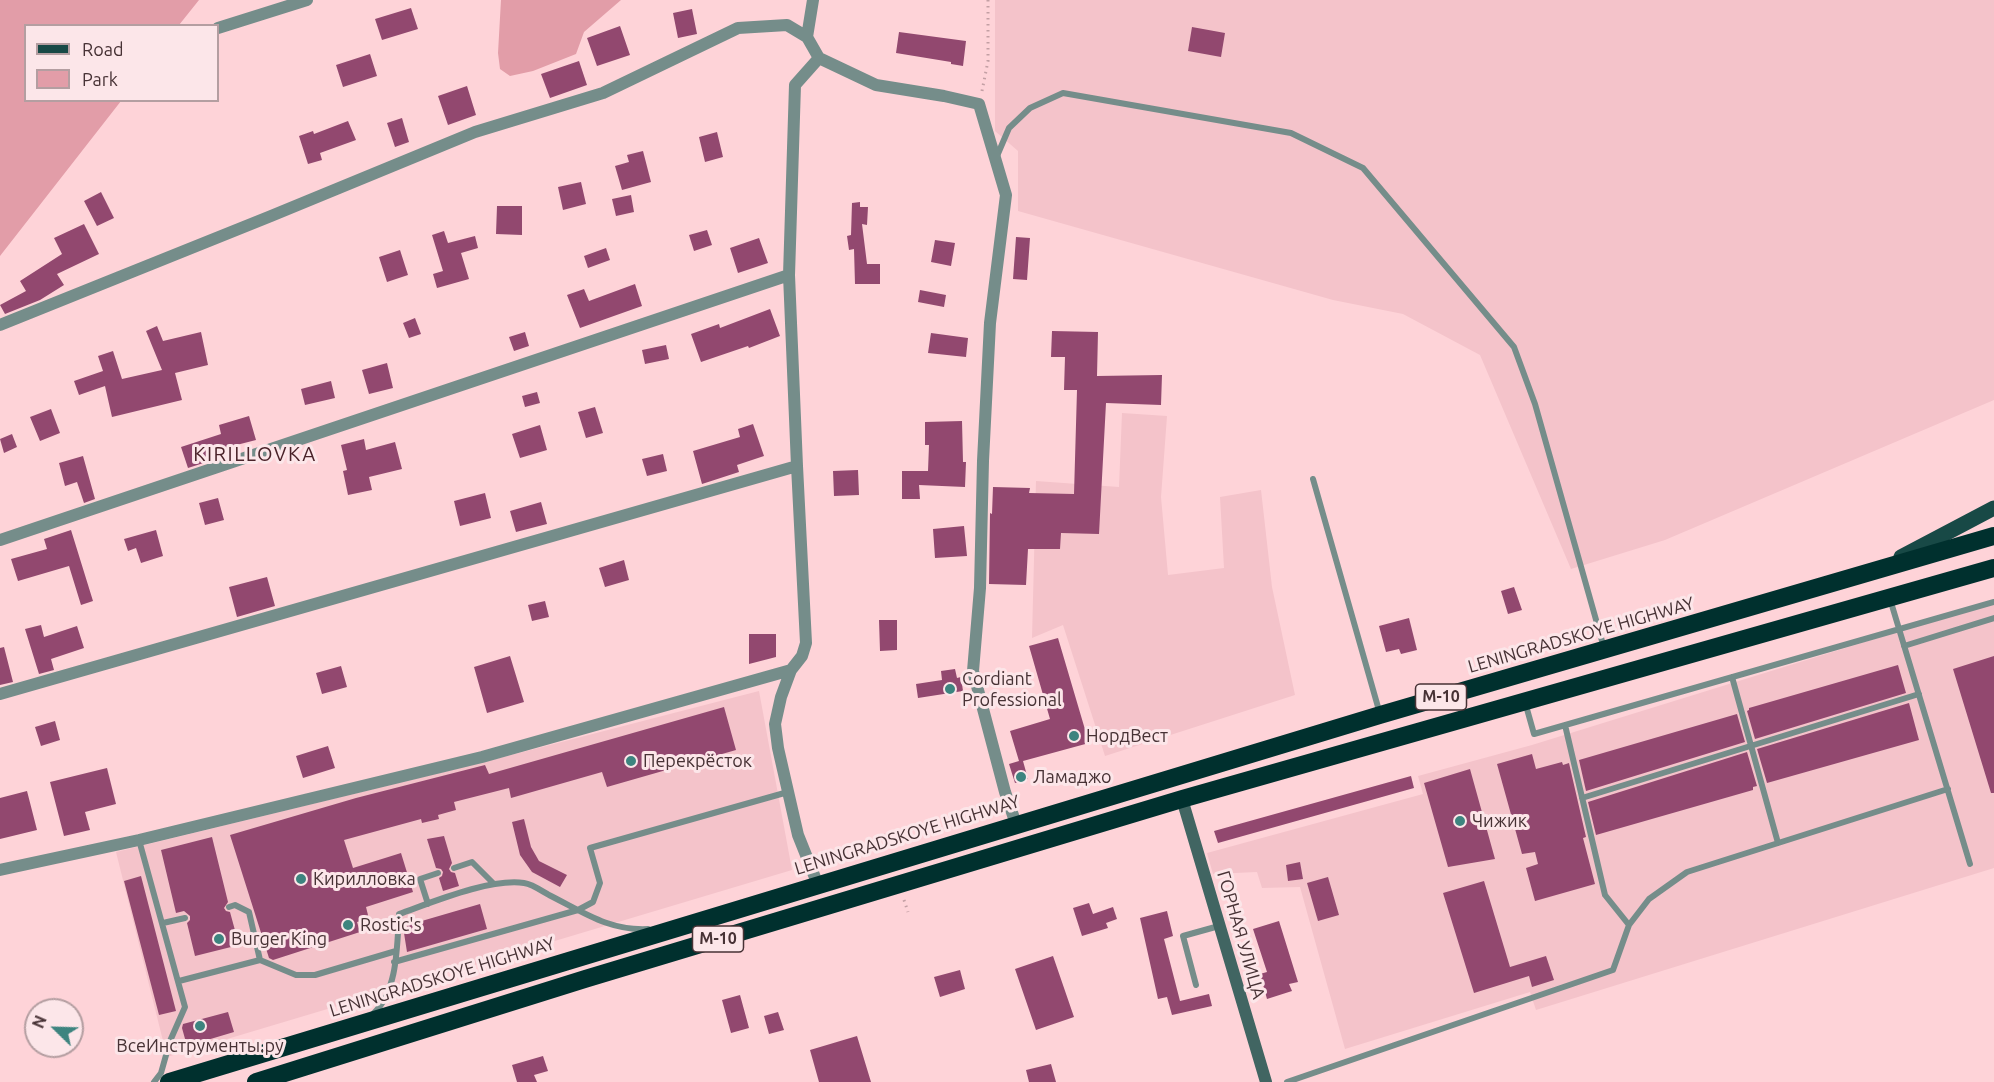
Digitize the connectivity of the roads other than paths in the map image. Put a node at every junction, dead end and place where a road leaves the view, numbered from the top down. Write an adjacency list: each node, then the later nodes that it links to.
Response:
1 (307, 0): 3 (street)
2 (813, 0): 4 (street)
3 (219, 28)
4 (807, 37): 5 (street); 8 (street)
5 (819, 58): 6 (street); 7 (street)
6 (995, 159): 21 (lane); 34 (street)
7 (789, 275): 9 (street); 13 (street)
8 (0, 325)
9 (798, 466): 22 (street); 24 (street)
10 (1312, 479): 27 (lane)
11 (1994, 508): 15 (main road)
12 (1994, 536): 15 (highway)
13 (0, 540)
14 (1994, 568): 16 (highway)
15 (1874, 572): 21 (highway, М-10)
16 (1885, 600): 19 (lane); 26 (highway, М-10)
17 (1994, 602): 19 (lane)
18 (1994, 618): 20 (lane)
19 (1899, 629): 20 (lane); 23 (lane)
20 (1904, 646): 25 (lane)
21 (1605, 650): 27 (highway, LENINGRADSKOYE HIGHWAY / М-10)
22 (791, 670): 31 (street); 35 (street)
23 (1732, 677): 28 (lane); 29 (lane)
24 (0, 694)
25 (1919, 694): 29 (lane); 30 (lane)
26 (1525, 702): 28 (lane); 33 (highway, М-10)
27 (1380, 715): 34 (highway, LENINGRADSKOYE HIGHWAY / М-10)
28 (1565, 725): 32 (lane)
29 (1752, 746): 32 (lane); 36 (lane)
30 (1948, 789): 36 (lane); 37 (lane)
31 (788, 792): 42 (street); 45 (lane)
32 (1582, 798): 48 (lane)
33 (1182, 799): 49 (street, ГОРНАЯ УЛИЦА); 59 (highway, М-10)
34 (1016, 824): 42 (highway, LENINGRADSKOYE HIGHWAY / М-10)
35 (139, 840): 39 (street); 47 (lane)
36 (1778, 843): 48 (lane)
37 (1970, 864)
38 (454, 867): 41 (lane)
39 (0, 870)
40 (438, 873): 43 (lane)
41 (494, 884): 43 (lane); 45 (lane)
42 (818, 885): 50 (highway, LENINGRADSKOYE HIGHWAY / М-10)
43 (428, 904): 51 (lane)
44 (229, 907): 52 (lane)
45 (578, 910): 50 (lane); 53 (lane)
46 (185, 918): 47 (lane)
47 (163, 923): 54 (lane)
48 (1629, 925): 61 (lane)
49 (1220, 926): 55 (lane); 60 (street, ГОРНАЯ УЛИЦА)
50 (670, 929): 56 (highway, LENINGRADSKOYE HIGHWAY / М-10)
51 (396, 951): 52 (lane); 53 (lane)
52 (260, 960): 54 (lane)
53 (394, 962): 56 (lane)
54 (179, 981): 57 (lane)
55 (1196, 985)
56 (362, 1024): 58 (highway, LENINGRADSKOYE HIGHWAY / М-10)
57 (154, 1082)
58 (169, 1082)
59 (256, 1082)
60 (1266, 1082)
61 (1287, 1082)

